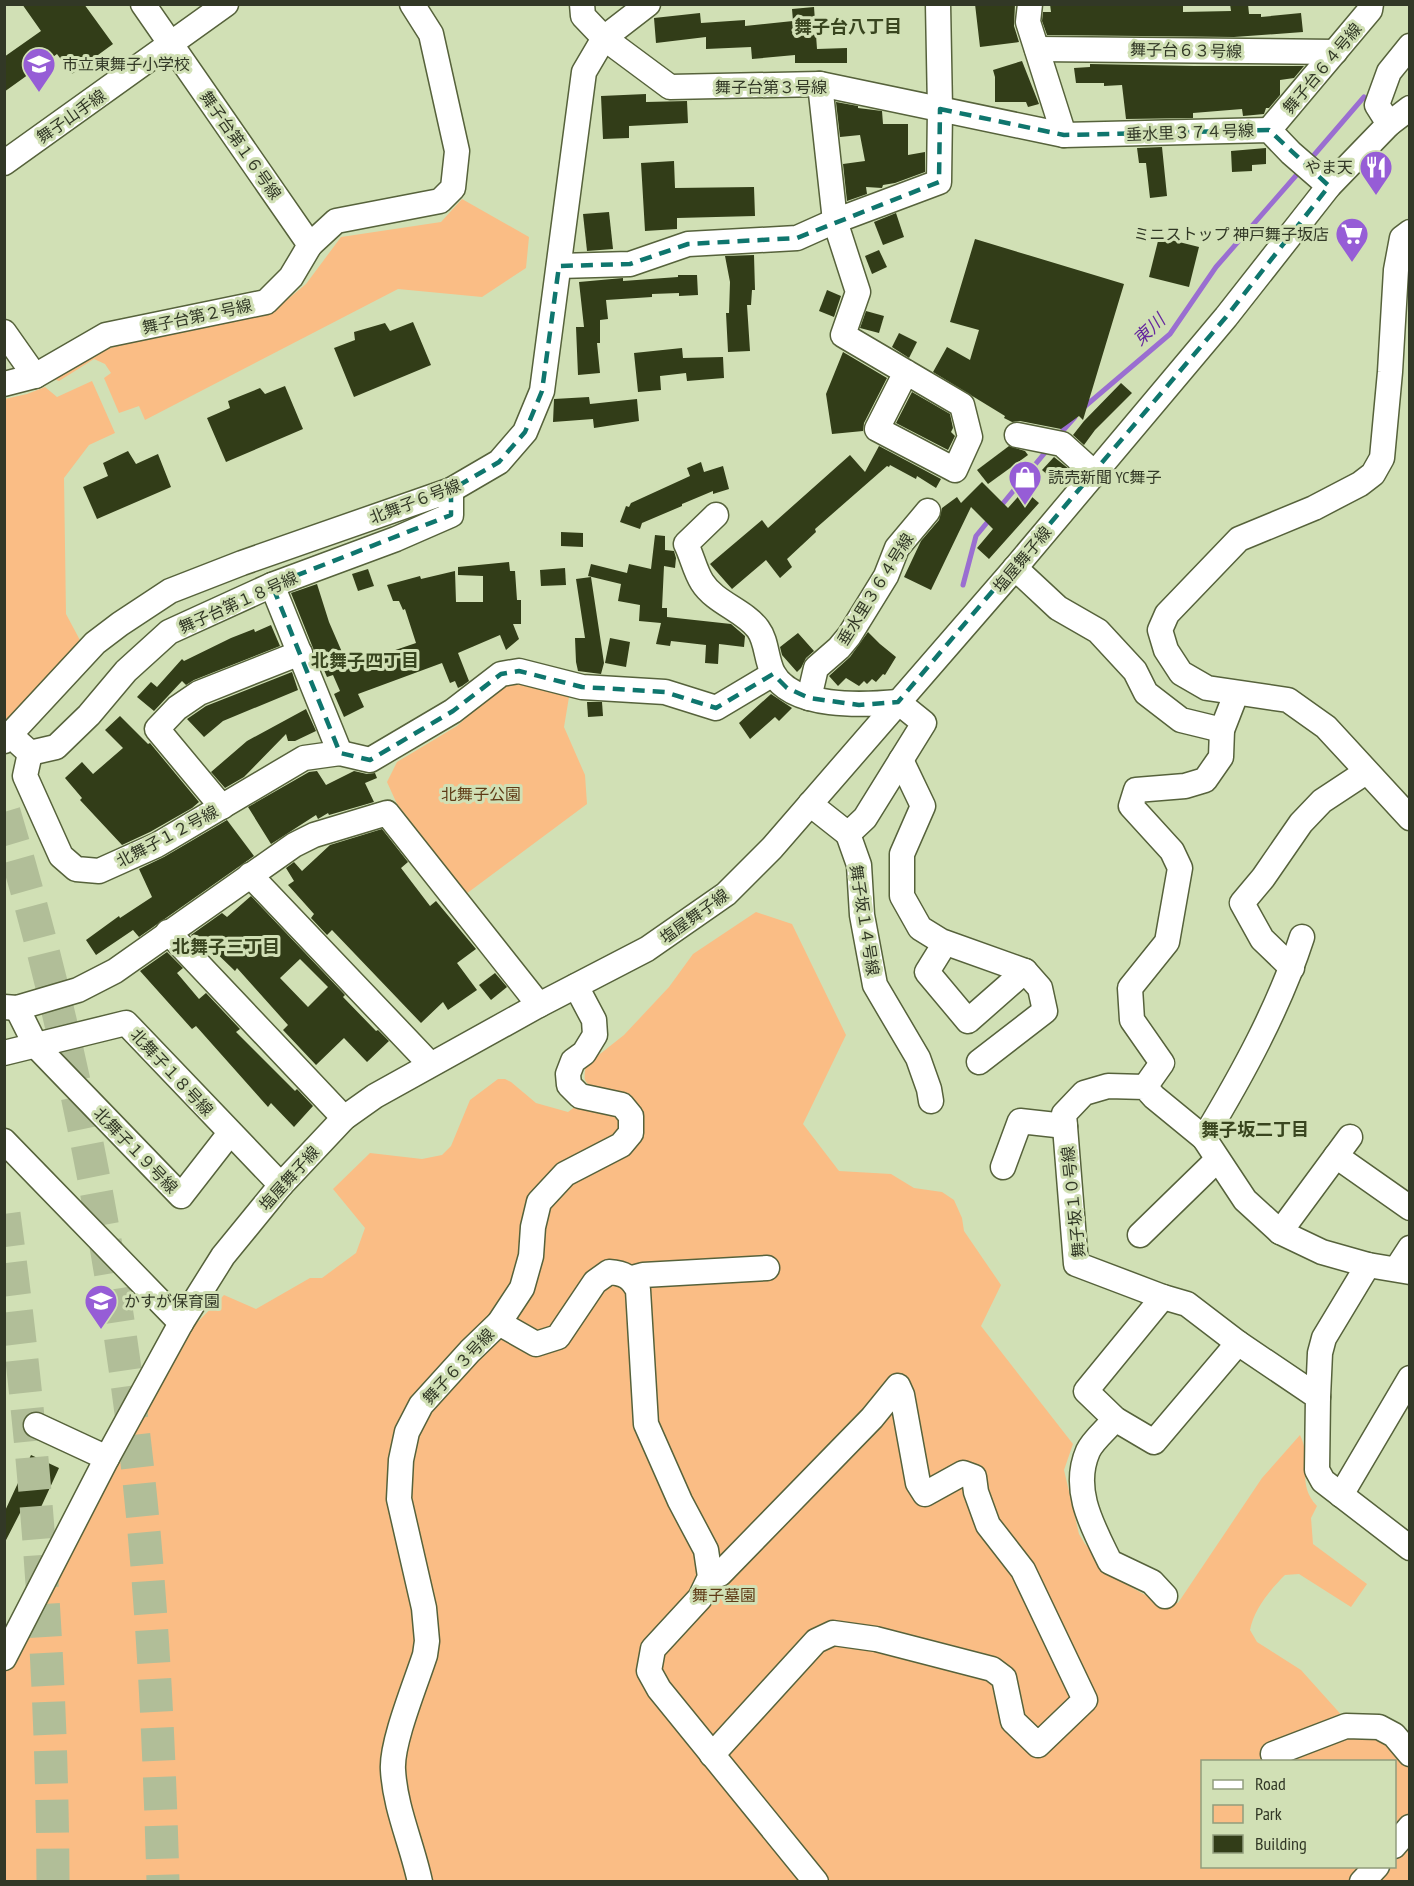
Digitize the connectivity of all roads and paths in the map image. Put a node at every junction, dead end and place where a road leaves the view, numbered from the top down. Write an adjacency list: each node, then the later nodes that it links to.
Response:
1 (143, 4): 10 (street, 舞子台第１６号線)
2 (226, 4): 10 (street, 舞子山手線)
3 (412, 4): 24 (street, 舞子台第２号線)
4 (582, 4): 9 (street, 舞子台第３号線)
5 (648, 4): 9 (street, 北舞子６号線)
6 (938, 4): 16 (street)
7 (1030, 4): 12 (street)
8 (1371, 4): 13 (street, 舞子台６４号線)
9 (604, 38): 14 (street, 舞子台第３号線); 25 (street, 北舞子６号線)
10 (171, 45): 20 (street, 舞子山手線); 24 (street, 舞子台第１６号線)
11 (1410, 46): 17 (street)
12 (1037, 49): 13 (street, 舞子台６３号線); 19 (street)
13 (1335, 52): 18 (street, 舞子台６４号線)
14 (820, 84): 16 (street, 舞子台第３号線); 22 (street)
15 (1410, 108): 17 (street, 塩屋舞子線)
16 (940, 109): 19 (street, 舞子台第３号線); 22 (street)
17 (1389, 124): 21 (street, 塩屋舞子線)
18 (1269, 129): 19 (street, 垂水里３７４号線); 21 (street, 垂水里３７４号線)
19 (1064, 135)
20 (4, 163)
21 (1329, 186): 31 (street, 塩屋舞子線)
22 (835, 220): 25 (street); 27 (street)
23 (1410, 231): 39 (street)
24 (310, 245): 28 (street, 舞子台第２号線)
25 (559, 267): 32 (street, 北舞子６号線)
26 (4, 332): 28 (street)
27 (906, 372)
28 (35, 376): 29 (street, 舞子台第２号線)
29 (4, 384)
30 (1017, 435): 31 (street)
31 (1094, 472): 35 (street, 塩屋舞子線)
32 (451, 490): 36 (street, 舞子台第１８号線); 43 (street, 北舞子６号線)
33 (928, 511): 40 (street, 垂水里３６４号線)
34 (716, 516): 38 (street)
35 (1015, 568): 41 (street, 塩屋舞子線); 42 (street)
36 (272, 585): 37 (street); 44 (street, 舞子台第１８号線)
37 (300, 652): 45 (street); 49 (street)
38 (773, 674): 40 (street); 45 (street)
39 (1236, 694): 42 (street); 47 (street)
40 (809, 698): 41 (street)
41 (898, 702): 46 (street); 48 (street, 塩屋舞子線)
42 (1222, 730): 65 (street)
43 (7, 737): 44 (street)
44 (30, 753): 49 (street, 北舞子１２号線)
45 (340, 753): 49 (street, 北舞子１２号線)
46 (901, 760): 51 (street); 55 (street)
47 (1366, 772): 50 (street); 56 (street)
48 (810, 804): 51 (street); 58 (street, 塩屋舞子線)
49 (222, 807)
50 (1410, 818)
51 (849, 834): 66 (street, 舞子坂１４号線)
52 (250, 874): 53 (street); 59 (street); 64 (street)
53 (168, 932): 60 (street); 67 (street)
54 (1302, 937): 56 (street)
55 (945, 943): 57 (street); 57 (street)
56 (1292, 968): 70 (street)
57 (1025, 971): 63 (street)
58 (576, 986): 59 (street, 塩屋舞子線); 85 (street, 舞子６３号線)
59 (539, 1005): 64 (street, 塩屋舞子線)
60 (11, 1007): 61 (street)
61 (36, 1046): 62 (street, 北舞子１８号線); 69 (street, 北舞子１８号線); 69 (street, 北舞子１９号線)
62 (4, 1053)
63 (979, 1062)
64 (430, 1064): 67 (street, 塩屋舞子線)
65 (1144, 1087): 68 (street, 舞子坂１０号線); 70 (street)
66 (931, 1101)
67 (344, 1118): 74 (street, 塩屋舞子線)
68 (1065, 1126): 73 (street); 83 (street, 舞子坂１０号線)
69 (230, 1133): 74 (street, 北舞子１８号線)
70 (1204, 1138): 72 (street)
71 (4, 1141): 84 (street)
72 (1217, 1160): 76 (street); 77 (street)
73 (1003, 1167)
74 (281, 1185): 84 (street, 塩屋舞子線)
75 (1410, 1208): 76 (street)
76 (1280, 1232): 79 (street)
77 (1140, 1235)
78 (1410, 1248): 81 (street)
79 (1368, 1265): 81 (street); 88 (street)
80 (767, 1268): 82 (street)
81 (1403, 1270)
82 (632, 1278): 85 (street); 94 (street)
83 (1163, 1297): 86 (street); 89 (street)
84 (181, 1323): 91 (street, 塩屋舞子線)
85 (499, 1323): 104 (street, 舞子６３号線)
86 (1238, 1343): 88 (street); 89 (street)
87 (1410, 1378): 92 (street)
88 (1318, 1397): 92 (street)
89 (1115, 1419): 95 (street)
90 (36, 1425): 91 (street)
91 (107, 1458): 96 (street, 塩屋舞子線)
92 (1341, 1495): 93 (street)
93 (1408, 1544)
94 (710, 1577): 100 (street); 100 (street)
95 (1165, 1596)
96 (10, 1629): 97 (street, 塩屋舞子線)
97 (4, 1658)
98 (1273, 1754): 99 (street)
99 (1410, 1754)
100 (712, 1755): 105 (street)
101 (1410, 1827): 102 (street)
102 (1396, 1845)
103 (1375, 1868): 106 (street)
104 (420, 1881)
105 (816, 1881)
106 (1362, 1881)

